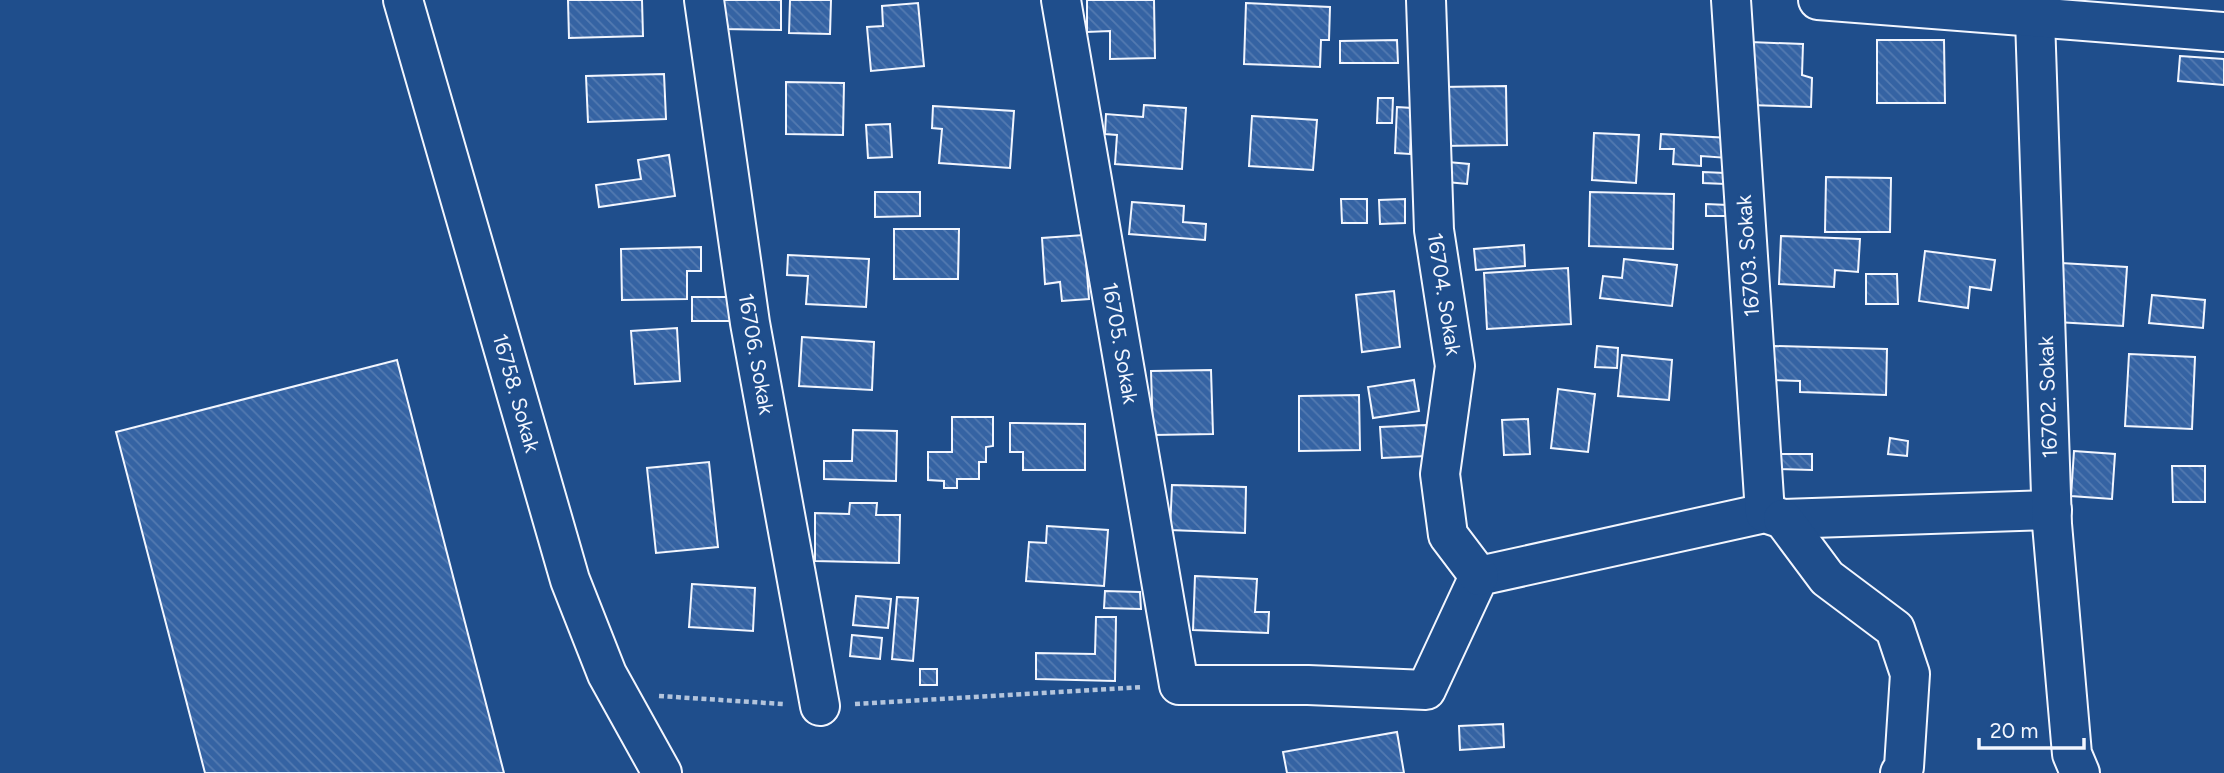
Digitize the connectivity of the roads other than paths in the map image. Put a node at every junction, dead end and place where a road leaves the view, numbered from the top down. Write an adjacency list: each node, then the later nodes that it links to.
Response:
1 (403, 0): 13 (street, 16758. Sokak)
2 (704, 0): 12 (street, 16706. Sokak)
3 (1061, 0): 11 (street, 16705. Sokak)
4 (1426, 0): 11 (street, 16704. Sokak)
5 (1731, 0): 10 (street, 16703. Sokak)
6 (1818, 0): 7 (street)
7 (2035, 19): 8 (street); 9 (street, 16702. Sokak)
8 (2224, 32)
9 (2052, 510): 10 (street); 15 (street, 16702. Sokak)
10 (1774, 516): 11 (street); 14 (street)
11 (1479, 576)
12 (820, 706)
13 (662, 773)
14 (1900, 773)
15 (2080, 773)

